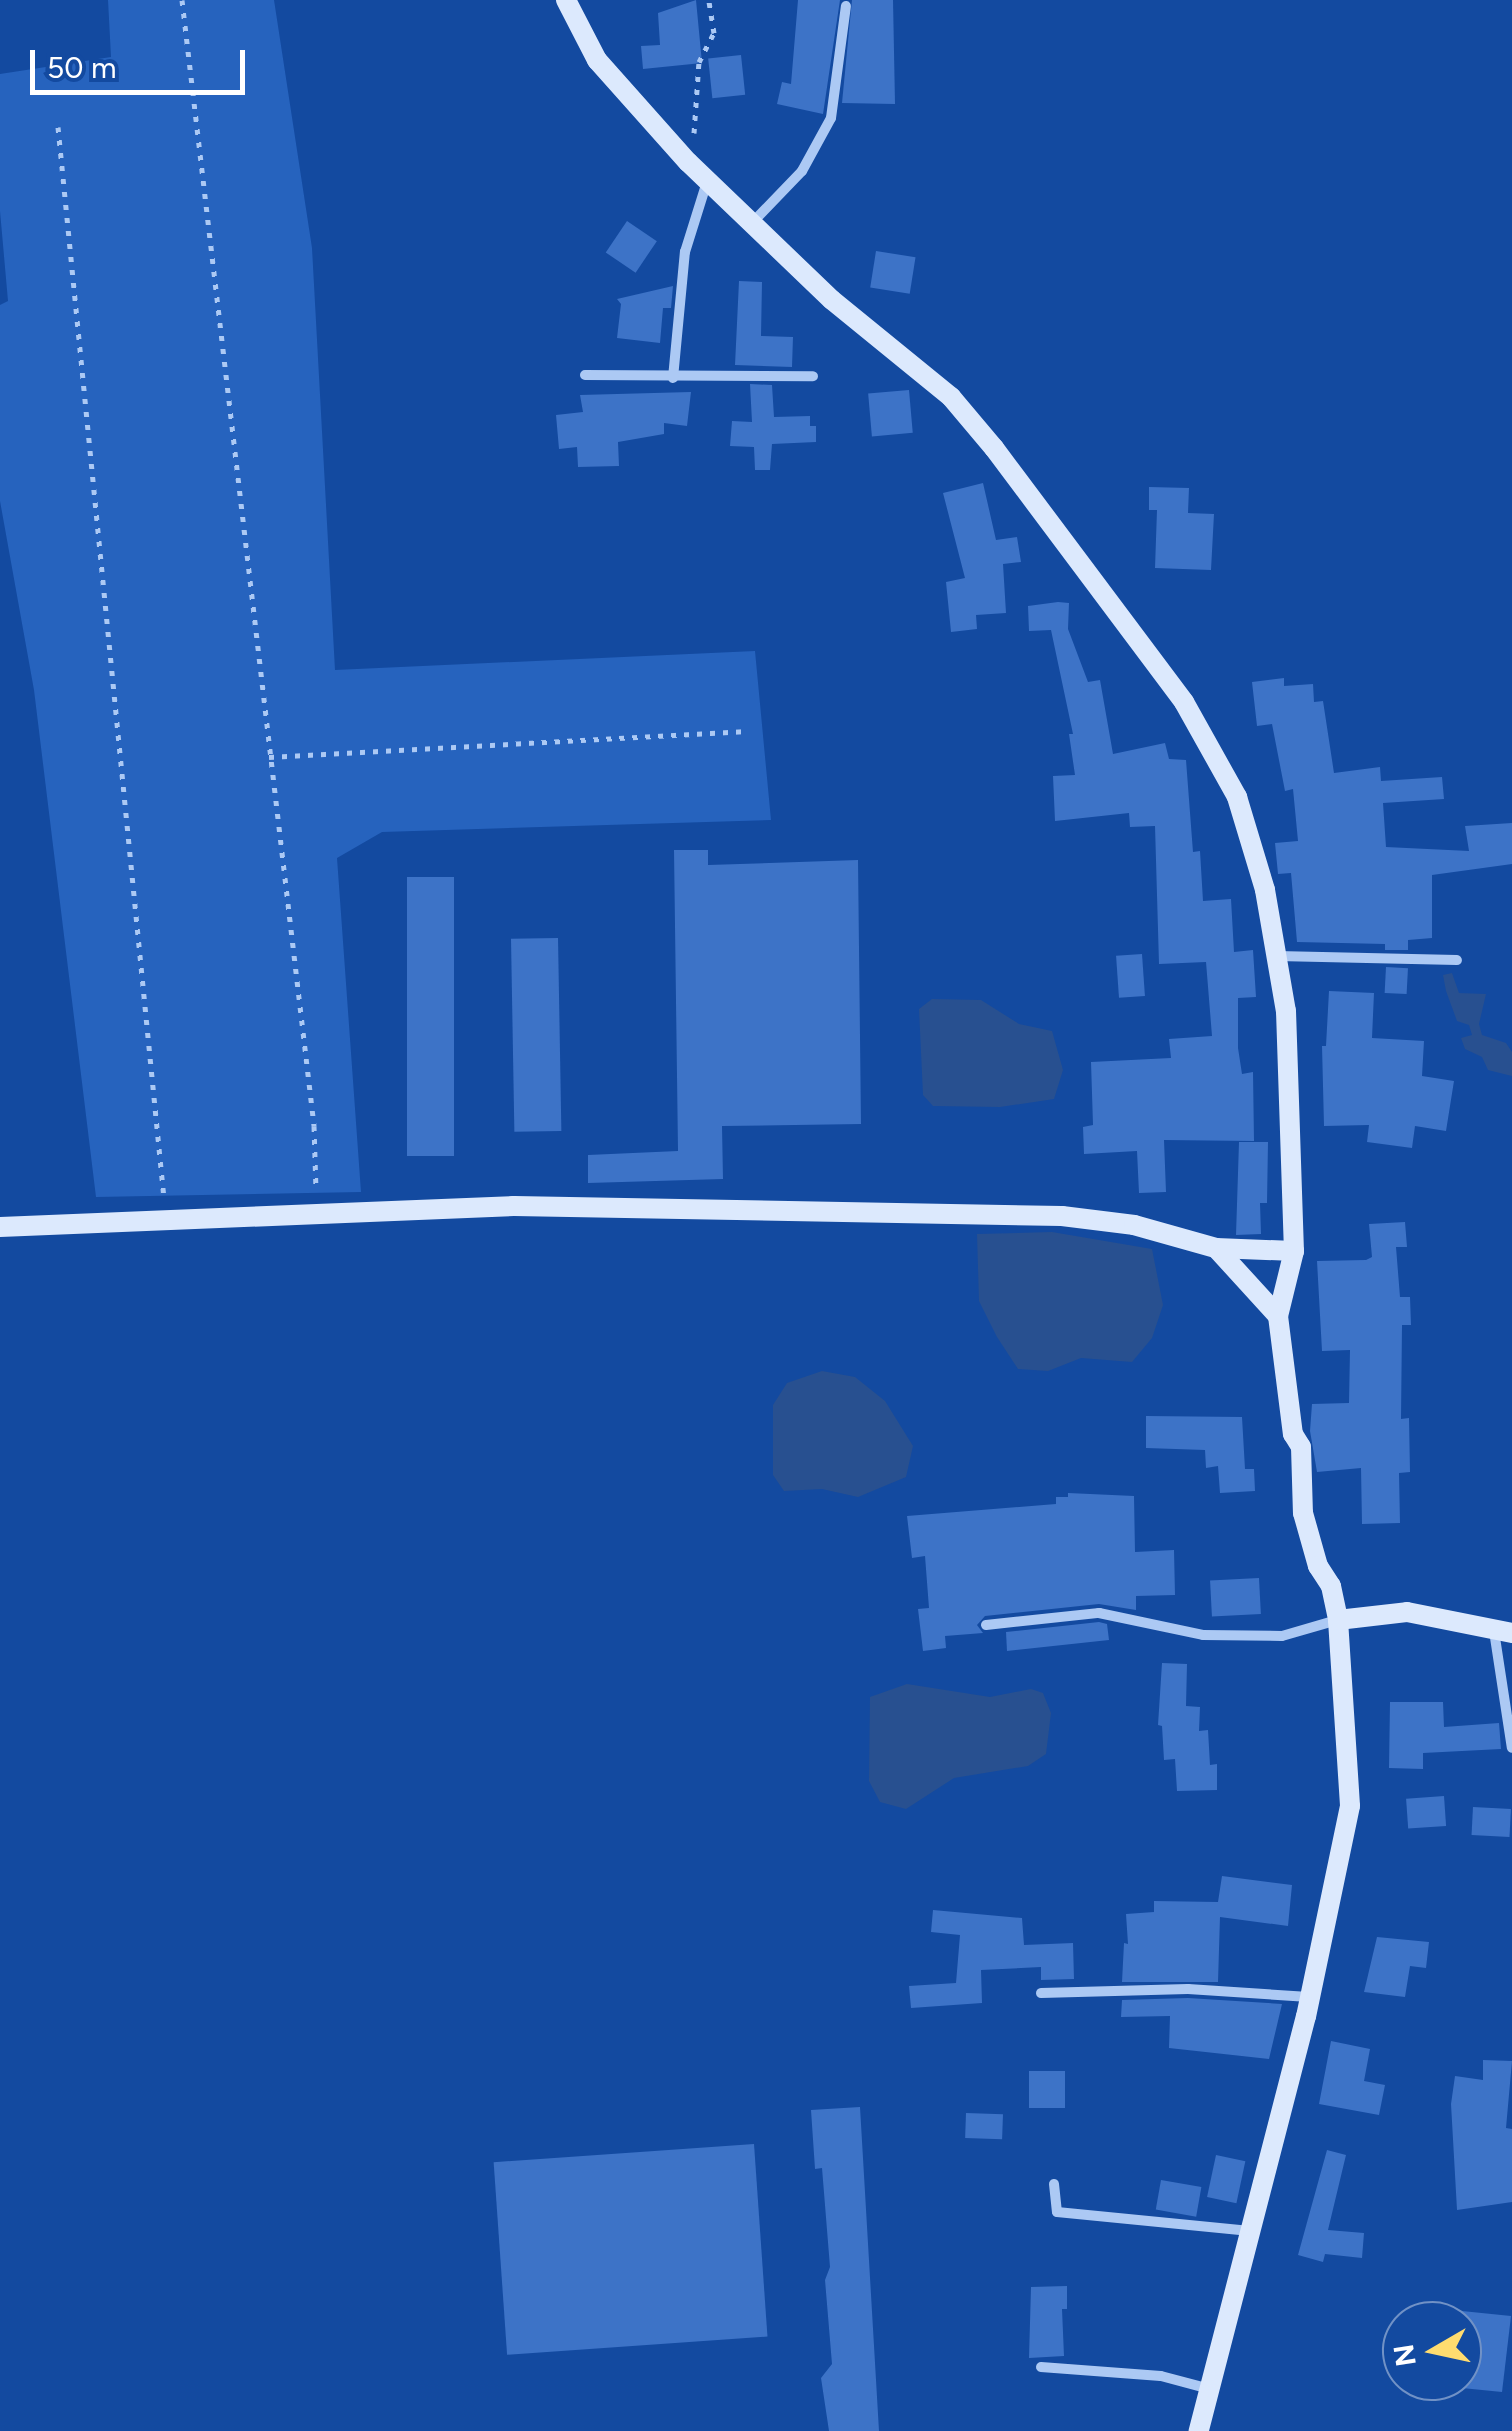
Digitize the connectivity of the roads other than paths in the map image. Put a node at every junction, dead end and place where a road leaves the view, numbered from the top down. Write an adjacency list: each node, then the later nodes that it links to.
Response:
1 (566, 0): 3 (street)
2 (846, 6): 4 (street)
3 (708, 181): 4 (street); 7 (street)
4 (752, 223): 8 (street)
5 (585, 375): 7 (street)
6 (813, 376): 7 (street)
7 (673, 378)
8 (1276, 956): 9 (street); 12 (street)
9 (1457, 960)
10 (0, 1227): 11 (street)
11 (1216, 1248): 12 (street); 13 (street)
12 (1294, 1250): 13 (street)
13 (1278, 1316): 14 (street)
14 (1338, 1620): 15 (street); 16 (street); 19 (street)
15 (986, 1625)
16 (1503, 1632): 17 (street)
17 (1512, 1748)
18 (1041, 1992): 19 (street)
19 (1309, 1998): 21 (street)
20 (1054, 2184): 21 (street)
21 (1250, 2231): 23 (street)
22 (1041, 2368): 23 (street)
23 (1210, 2389): 24 (street)
24 (1199, 2431)

